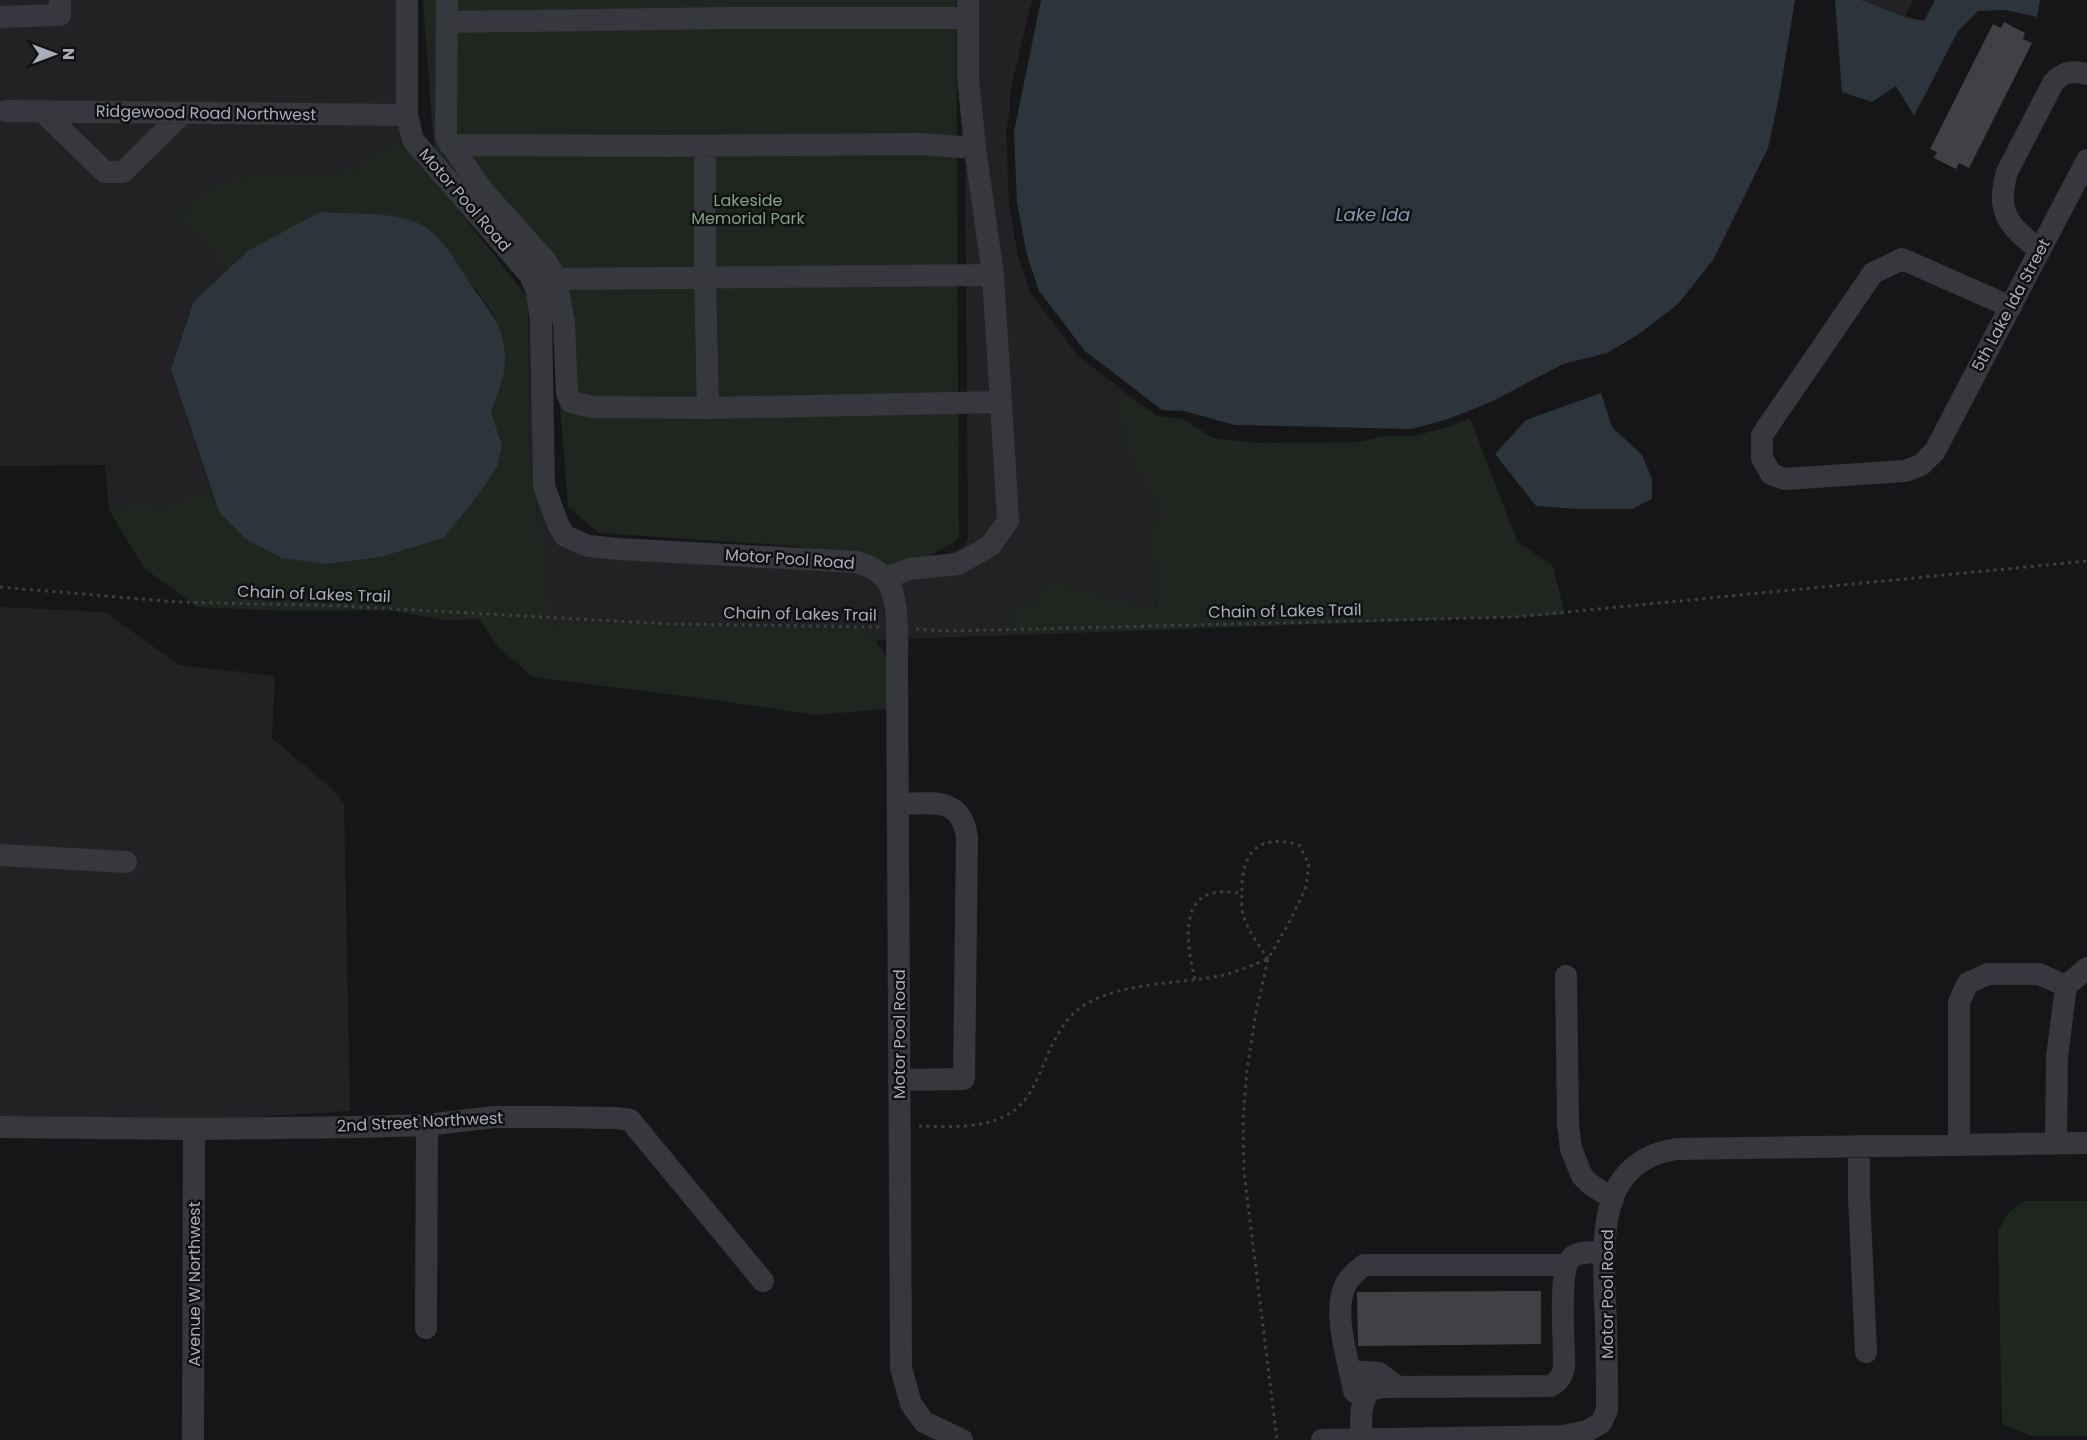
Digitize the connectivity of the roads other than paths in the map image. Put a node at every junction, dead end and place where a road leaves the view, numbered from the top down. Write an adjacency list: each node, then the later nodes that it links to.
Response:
1 (60, 0): 5 (street)
2 (407, 0): 10 (street, Motor Pool Road)
3 (968, 9): 4 (street); 13 (street)
4 (447, 11): 11 (street)
5 (0, 17)
6 (2087, 74): 15 (street)
7 (6, 111): 8 (street, Ridgewood Road Northwest)
8 (42, 111): 9 (street, Ridgewood Road Northwest); 9 (street)
9 (183, 113): 10 (street, Ridgewood Road Northwest)
10 (406, 115): 22 (street, Motor Pool Road)
11 (450, 145): 12 (street); 18 (street)
12 (705, 146): 13 (street); 17 (street)
13 (975, 148): 16 (street)
14 (2087, 160): 15 (street, 5th Lake Ida Street)
15 (2040, 249): 19 (street, 5th Lake Ida Street)
16 (993, 275): 17 (street); 20 (street)
17 (705, 278): 18 (street); 21 (street)
18 (556, 279): 21 (street)
19 (2010, 307): 19 (street, 5th Lake Ida Street)
20 (1001, 402): 21 (street); 22 (street)
21 (708, 408)
22 (886, 578): 23 (street, Motor Pool Road)
23 (898, 804): 29 (street, Motor Pool Road); 29 (street)
24 (0, 855): 25 (street)
25 (126, 862)
26 (2087, 968): 28 (street)
27 (1566, 976): 37 (street)
28 (2066, 986): 33 (street); 35 (street)
29 (899, 1080): 48 (street, Motor Pool Road)
30 (427, 1125): 32 (street, 2nd Street Northwest); 40 (street, 2nd Street Northwest); 41 (street)
31 (0, 1127): 32 (street, 2nd Street Northwest)
32 (194, 1129): 47 (street, Avenue W Northwest)
33 (2056, 1143): 34 (street, Motor Pool Road); 35 (street, Motor Pool Road)
34 (2087, 1143)
35 (1959, 1144): 36 (street, Motor Pool Road)
36 (1858, 1146): 37 (street, Motor Pool Road); 42 (street)
37 (1613, 1199): 38 (street, Motor Pool Road)
38 (1604, 1252): 39 (street); 46 (street, Motor Pool Road)
39 (1567, 1265): 43 (street); 44 (street)
40 (763, 1281)
41 (426, 1328)
42 (1866, 1353)
43 (1350, 1371): 44 (street); 45 (street)
44 (1398, 1387): 45 (street)
45 (1365, 1399): 46 (street)
46 (1361, 1439): 49 (street, Motor Pool Road)
47 (193, 1440)
48 (962, 1440)
49 (1322, 1440)

